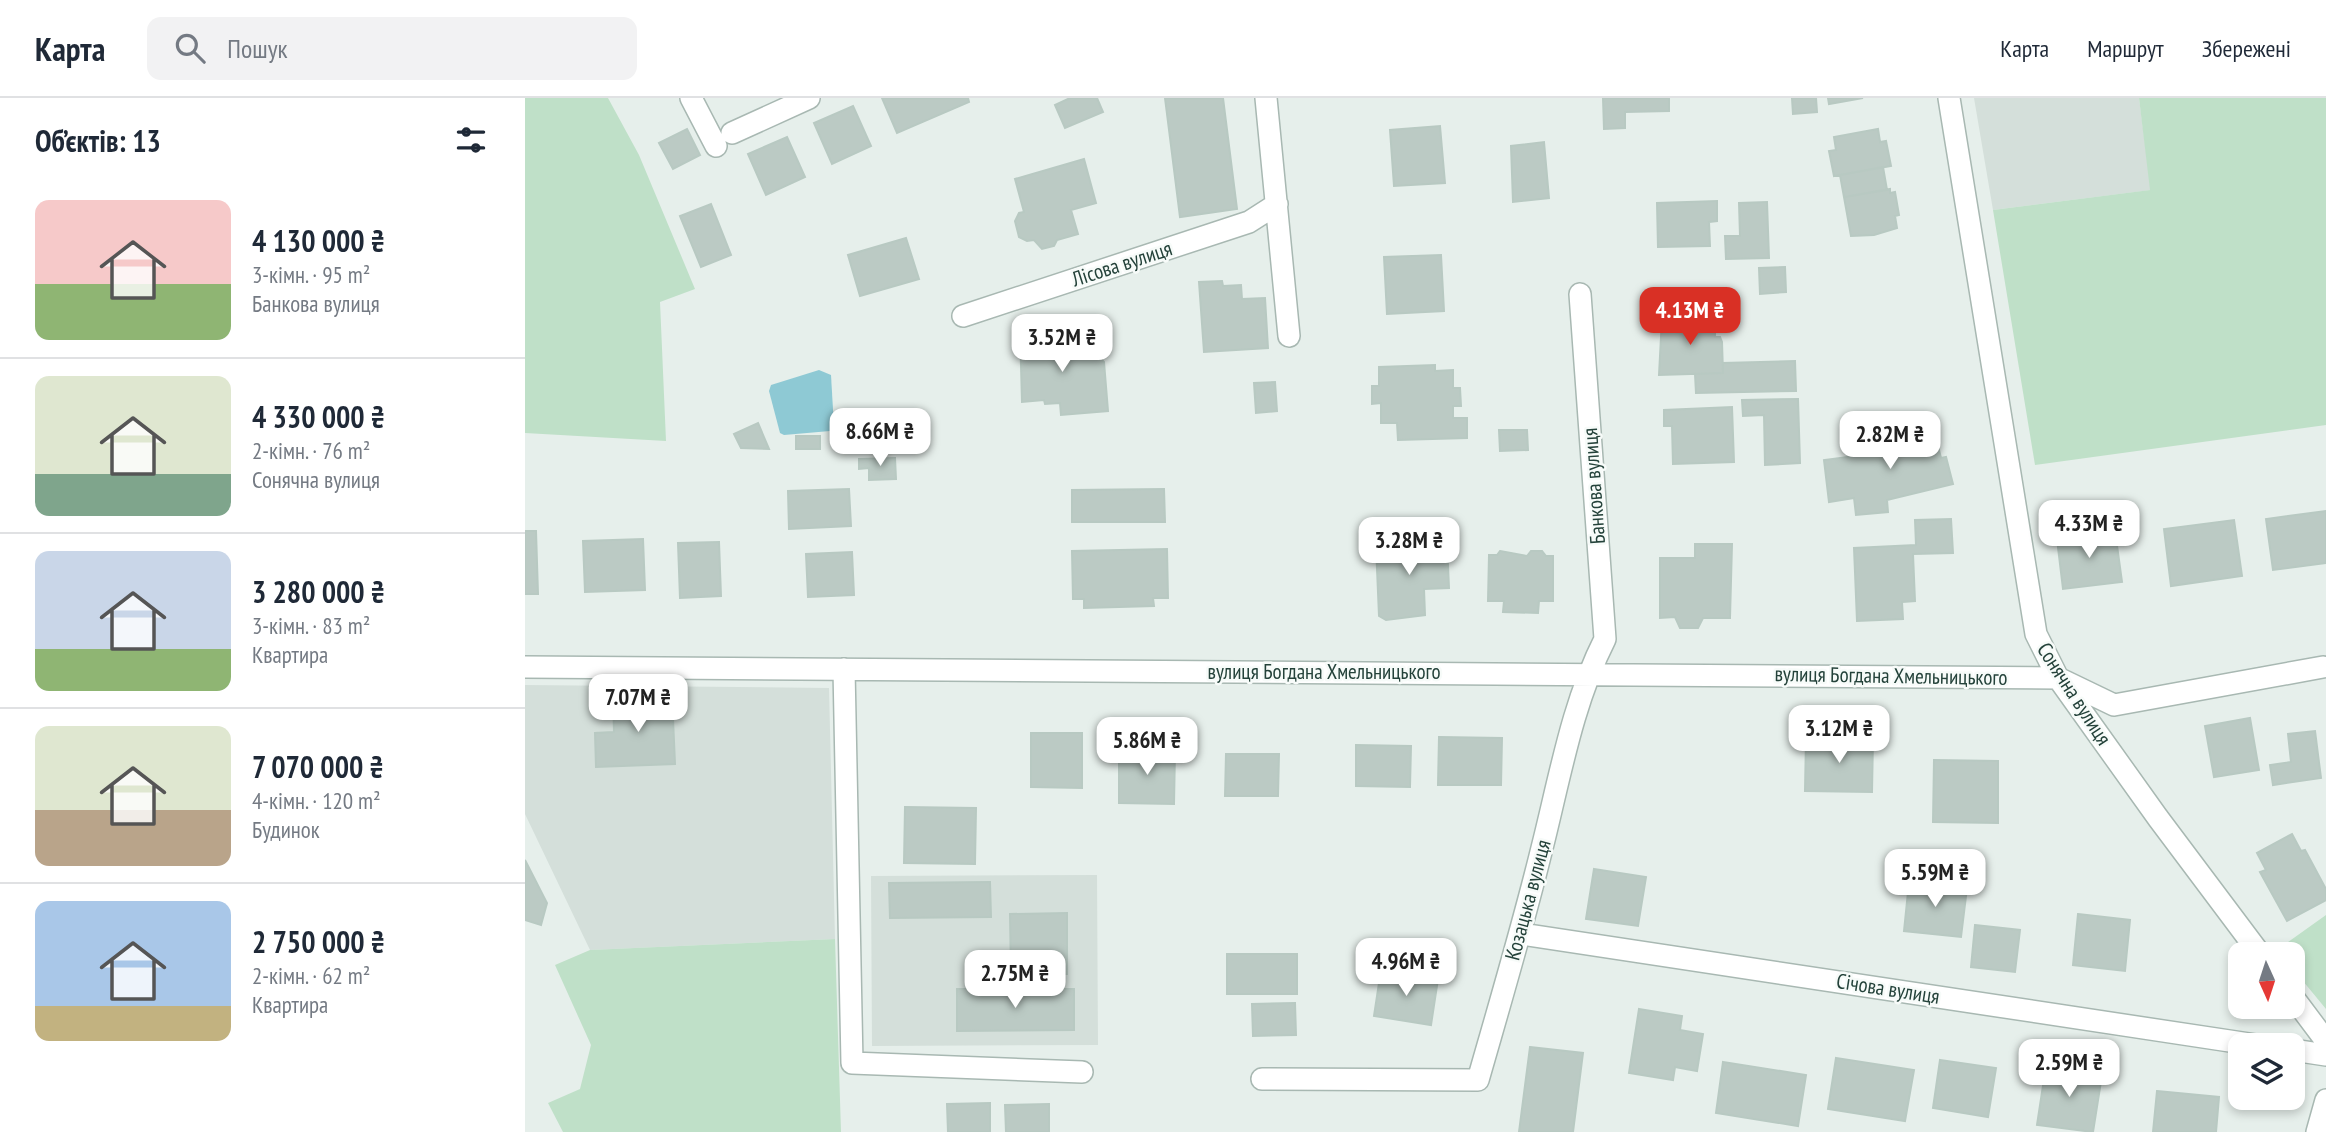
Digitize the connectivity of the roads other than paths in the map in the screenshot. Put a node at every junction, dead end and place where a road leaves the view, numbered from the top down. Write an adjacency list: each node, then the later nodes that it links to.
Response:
1 (691, 98): 2 (street)
2 (809, 98)
3 (1266, 98): 5 (street)
4 (1948, 98): 13 (street, Сонячна вулиця)
5 (1277, 204): 7 (street, Лісова вулиця); 8 (street)
6 (1580, 295): 12 (street, Банкова вулиця)
7 (963, 316)
8 (1289, 336)
9 (525, 667): 11 (street, вулиця Богдана Хмельницького)
10 (2323, 667): 13 (street, вулиця Богдана Хмельницького)
11 (844, 669): 12 (street, вулиця Богдана Хмельницького); 21 (street)
12 (1587, 674): 13 (street, вулиця Богдана Хмельницького); 14 (street, Козацька вулиця)
13 (2058, 678): 15 (street, Сонячна вулиця)
14 (1521, 934): 17 (street, Січова вулиця); 22 (street, Козацька вулиця)
15 (2251, 942)
16 (2305, 1013): 18 (street)
17 (2228, 1041)
18 (2326, 1041)
19 (2305, 1052): 20 (street)
20 (2326, 1055)
21 (1082, 1072)
22 (1262, 1079)
23 (2326, 1100): 24 (street)
24 (2317, 1132)

